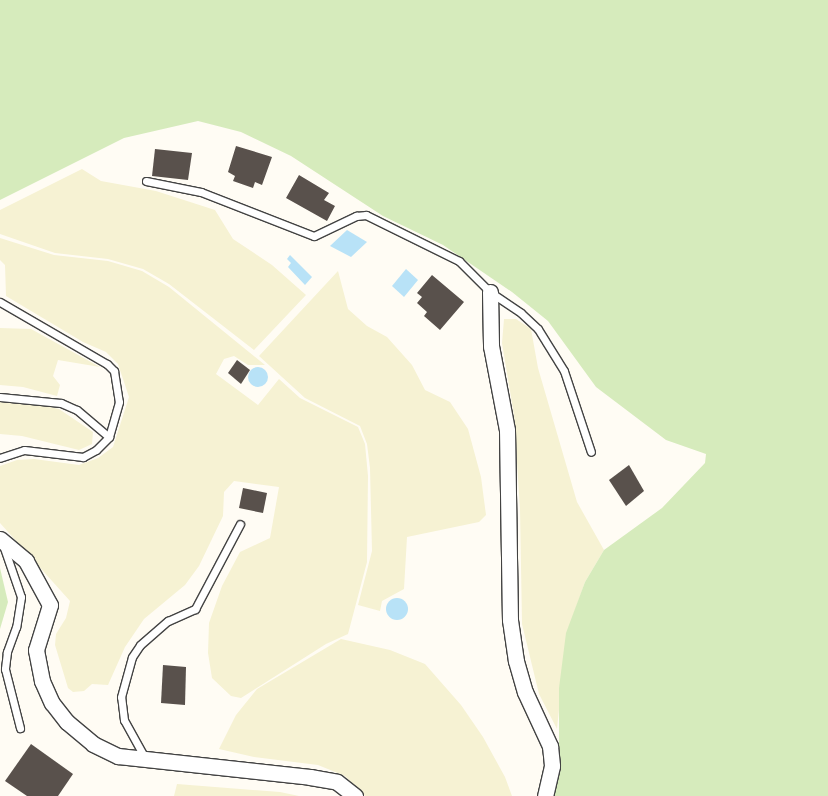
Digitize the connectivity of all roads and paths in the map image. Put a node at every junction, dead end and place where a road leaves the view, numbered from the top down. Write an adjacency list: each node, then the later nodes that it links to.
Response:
1 (146, 181): 2 (lane)
2 (490, 292): 6 (lane); 13 (street)
3 (0, 302): 5 (lane)
4 (0, 397): 5 (lane)
5 (109, 437): 7 (lane)
6 (591, 452)
7 (0, 458)
8 (240, 524): 11 (lane)
9 (1, 539): 10 (lane); 11 (street)
10 (20, 728)
11 (146, 760): 12 (street)
12 (355, 796)
13 (545, 796)

